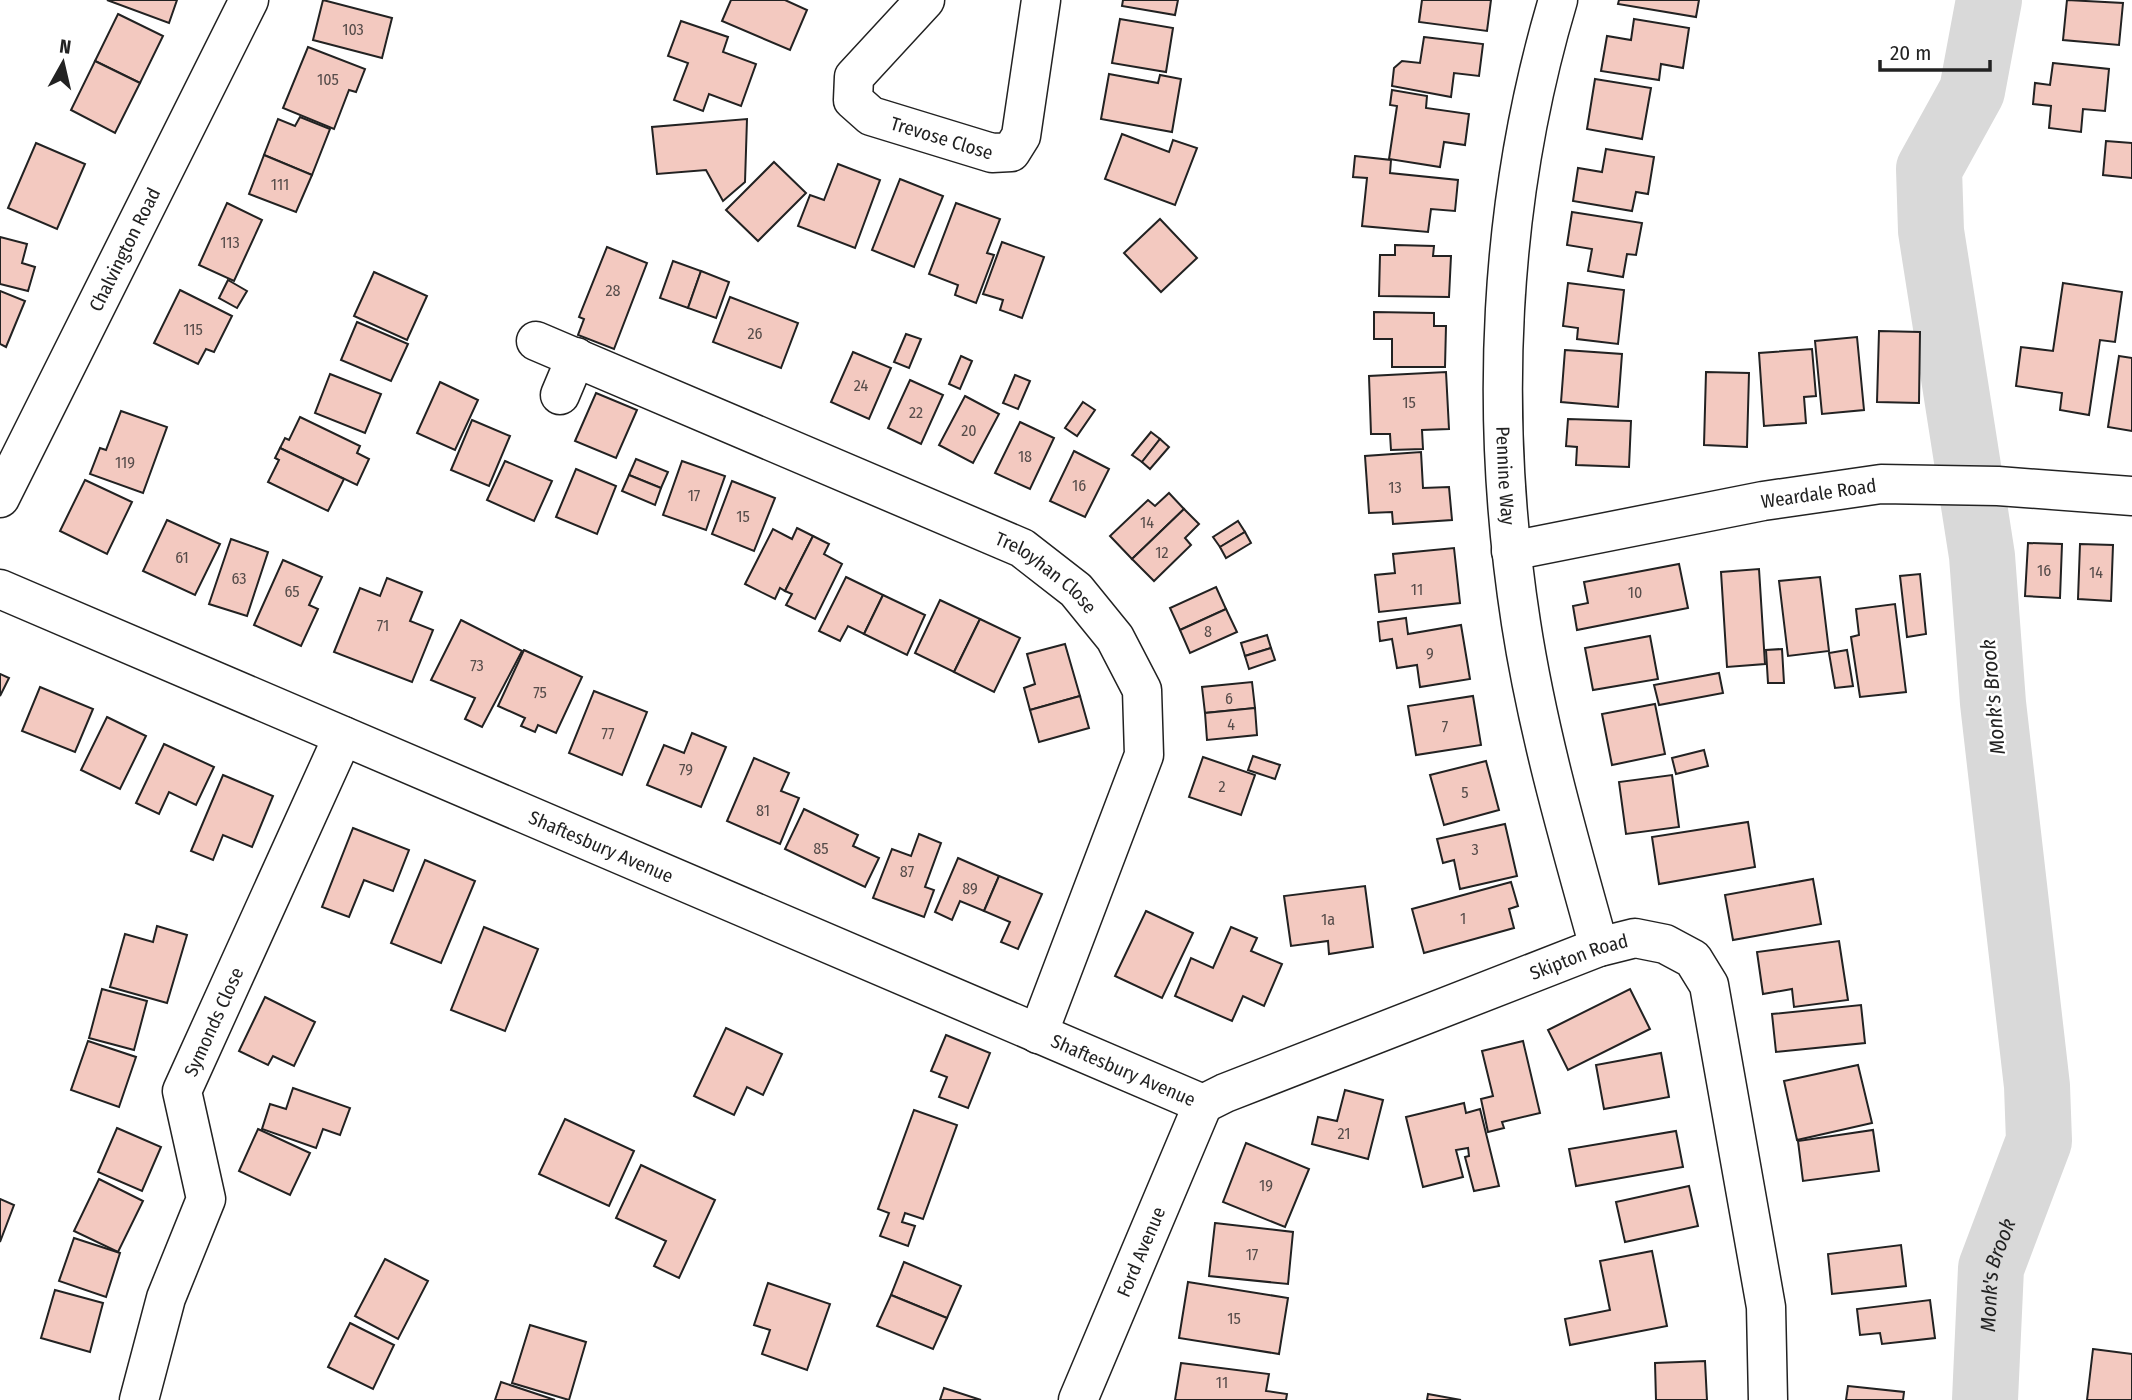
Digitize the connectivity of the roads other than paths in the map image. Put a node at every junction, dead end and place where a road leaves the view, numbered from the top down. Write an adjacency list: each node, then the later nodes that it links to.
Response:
1 (249, 0): 9 (street, Chalvington Road)
2 (925, 0): 3 (street, Trevose Close)
3 (1041, 0)
4 (1558, 0): 10 (street, Pennine Way)
5 (536, 341): 6 (street, Treloyhan Close)
6 (576, 357): 7 (street); 14 (street, Treloyhan Close)
7 (560, 395)
8 (2132, 496): 10 (street, Weardale Road)
9 (0, 498)
10 (1511, 551): 13 (street, Pennine Way)
11 (0, 589): 12 (street, Shaftesbury Avenue)
12 (343, 736): 14 (street, Shaftesbury Avenue); 16 (street, Symonds Close)
13 (1599, 947): 15 (street, Skipton Road); 18 (street, Skipton Road)
14 (1038, 1034): 15 (street, Shaftesbury Avenue)
15 (1203, 1104): 17 (street, Ford Avenue)
16 (139, 1400)
17 (1078, 1400)
18 (1769, 1400)

